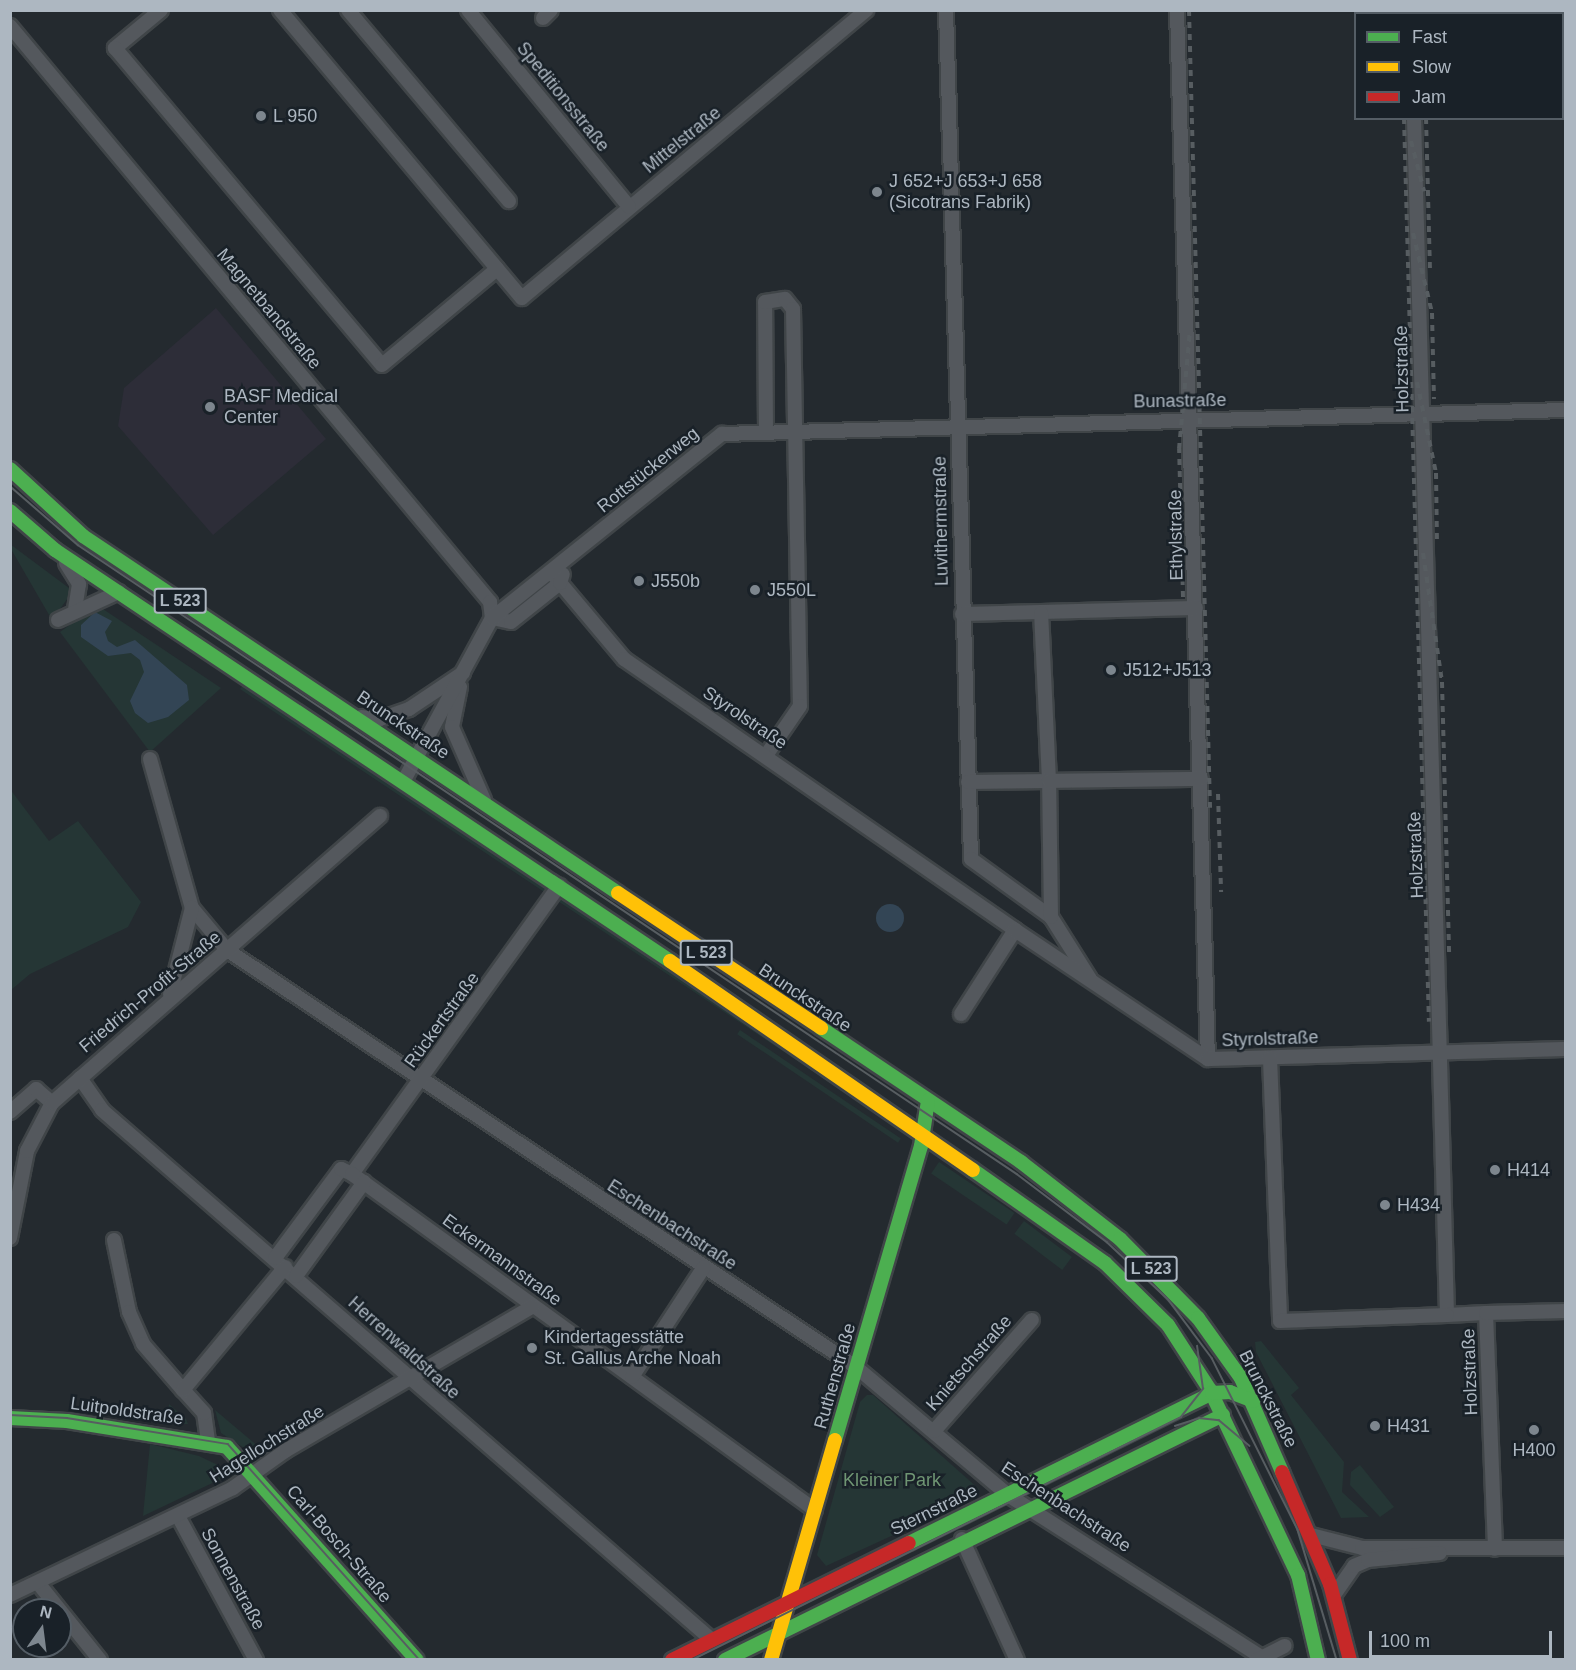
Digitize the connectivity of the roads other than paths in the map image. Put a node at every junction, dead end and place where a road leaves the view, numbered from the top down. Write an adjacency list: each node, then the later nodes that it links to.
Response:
1 (161, 10): 13 (street)
2 (299, 10): 8 (street)
3 (348, 10): 11 (street)
4 (468, 10): 12 (street, Speditionsstraße)
5 (867, 10): 12 (street, Mittelstraße)
6 (946, 10): 17 (street, Luvithermstraße)
7 (1177, 10): 16 (street, Ethylstraße)
8 (284, 15): 13 (street)
9 (10, 26): 29 (street, Magnetbandstraße)
10 (1414, 120): 15 (street, Holzstraße)
11 (509, 201)
12 (629, 207): 13 (street, Mittelstraße)
13 (497, 269)
14 (1566, 410): 15 (street, Bunastraße)
15 (1422, 413): 16 (street, Bunastraße); 51 (street, Holzstraße)
16 (1192, 419): 17 (street, Bunastraße); 26 (street, Ethylstraße)
17 (957, 424): 18 (street, Bunastraße); 28 (street, Luvithermstraße)
18 (794, 431): 19 (street, Rottstückerweg); 19 (street); 33 (street)
19 (766, 432): 23 (street, Rottstückerweg)
20 (10, 469): 32 (main road, Brunckstraße / L 523)
21 (10, 511): 22 (main road, L 523)
22 (55, 550): 24 (main road, L 523); 25 (street)
23 (556, 578): 29 (street, Rottstückerweg); 33 (street, Styrolstraße)
24 (119, 592): 25 (street); 38 (main road, L 523)
25 (75, 608): 30 (street)
26 (1196, 608): 27 (street); 36 (street, Ethylstraße)
27 (1041, 613): 28 (street); 37 (street)
28 (962, 614): 39 (street, Luvithermstraße)
29 (492, 618): 31 (street, Rottstückerweg)
30 (58, 620)
31 (463, 673): 32 (street); 34 (street, Rottstückerweg); 40 (street)
32 (361, 717): 34 (main road, Brunckstraße / L 523)
33 (767, 754): 45 (street, Styrolstraße)
34 (418, 755): 38 (street, Rottstückerweg); 40 (main road, Brunckstraße / L 523)
35 (150, 759): 43 (street, Eschenbachstraße)
36 (1201, 780): 37 (street); 53 (street, Ethylstraße)
37 (1049, 781): 39 (street); 44 (street)
38 (403, 782): 42 (main road, L 523)
39 (968, 782): 44 (street, Luvithermstraße)
40 (486, 804): 56 (main road, Brunckstraße / L 523)
41 (380, 816): 46 (street, Friedrich-Profit-Straße)
42 (560, 886): 55 (street, Rückertstraße); 59 (main road, L 523)
43 (192, 908): 46 (street, Eschenbachstraße); 48 (street)
44 (1051, 917): 47 (street, Luvithermstraße)
45 (1015, 930): 47 (street, Styrolstraße); 49 (street)
46 (227, 950): 48 (street, Friedrich-Profit-Straße); 55 (street, Eschenbachstraße)
47 (1090, 979): 53 (street, Styrolstraße)
48 (169, 996): 54 (street, Friedrich-Profit-Straße)
49 (961, 1014)
50 (1566, 1049): 51 (street, Styrolstraße)
51 (1440, 1054): 52 (street, Styrolstraße); 68 (street, Holzstraße)
52 (1270, 1058): 53 (street, Styrolstraße); 68 (street)
53 (1209, 1059)
54 (80, 1078): 57 (street, Friedrich-Profit-Straße); 63 (street, Herrenwaldstraße)
55 (421, 1080): 60 (street, Rückertstraße); 64 (street, Eschenbachstraße)
56 (928, 1101): 59 (main road, Ruthenstraße); 75 (main road, Brunckstraße / L 523)
57 (52, 1103): 58 (street); 61 (street, Friedrich-Profit-Straße)
58 (10, 1112)
59 (925, 1132): 70 (main road, Ruthenstraße); 74 (main road, L 523)
60 (352, 1175): 63 (street, Rückertstraße); 63 (street, Rückertstraße); 65 (street, Eckermannstraße)
61 (10, 1238)
62 (114, 1240): 73 (street)
63 (285, 1267): 72 (street, Herrenwaldstraße); 73 (street, Rückertstraße)
64 (704, 1267): 70 (street, Eschenbachstraße); 71 (street)
65 (534, 1306): 71 (street, Eckermannstraße); 72 (street, Hagellochstraße)
66 (1566, 1311): 67 (street)
67 (1486, 1313): 68 (street, Holzstraße); 89 (street, Holzstraße)
68 (1447, 1315)
69 (1032, 1320): 78 (street, Knietschstraße)
70 (856, 1367): 78 (street, Eschenbachstraße); 84 (main road, Ruthenstraße)
71 (632, 1377): 84 (street, Eckermannstraße)
72 (410, 1378): 81 (street, Hagellochstraße); 98 (street, Herrenwaldstraße)
73 (183, 1390): 79 (street)
74 (1212, 1393): 75 (main road); 76 (main road, L 523); 82 (main road, Sternstraße)
75 (1253, 1401): 86 (main road, Brunckstraße / L 523)
76 (1223, 1415): 83 (main road, Sternstraße); 108 (main road, L 523)
77 (10, 1418): 79 (main road, Luitpoldstraße)
78 (934, 1431): 82 (street, Eschenbachstraße)
79 (208, 1441): 80 (main road, Luitpoldstraße)
80 (235, 1453): 81 (main road, Carl-Bosch-Straße)
81 (254, 1473): 85 (street, Hagellochstraße); 104 (main road, Carl-Bosch-Straße)
82 (1008, 1495): 83 (street, Eschenbachstraße); 93 (main road, Sternstraße)
83 (1029, 1507): 87 (main road, Sternstraße); 101 (street, Eschenbachstraße)
84 (815, 1509): 91 (main road, Ruthenstraße)
85 (178, 1516): 92 (street, Hagellochstraße); 103 (street, Sonnenstraße)
86 (1311, 1534): 90 (street); 95 (main road, Brunckstraße / L 523)
87 (962, 1539): 97 (main road, Sternstraße); 107 (street)
88 (1566, 1548): 89 (street)
89 (1495, 1549): 90 (street)
90 (1421, 1551): 95 (street)
91 (799, 1562): 93 (main road); 96 (main road, Ruthenstraße)
92 (38, 1583): 94 (street, Hagellochstraße); 102 (street)
93 (828, 1583): 96 (main road, Sternstraße)
94 (10, 1595)
95 (1334, 1595): 109 (main road, Brunckstraße / L 523)
96 (787, 1603): 97 (main road, Ruthenstraße); 98 (main road, Sternstraße)
97 (779, 1634): 100 (main road, Sternstraße); 106 (main road, Ruthenstraße)
98 (712, 1640): 105 (main road, Sternstraße)
99 (1285, 1646): 101 (street)
100 (734, 1658)
101 (1259, 1658)
102 (100, 1659)
103 (256, 1659)
104 (417, 1659)
105 (672, 1659)
106 (771, 1659)
107 (1017, 1659)
108 (1318, 1659)
109 (1350, 1659)

